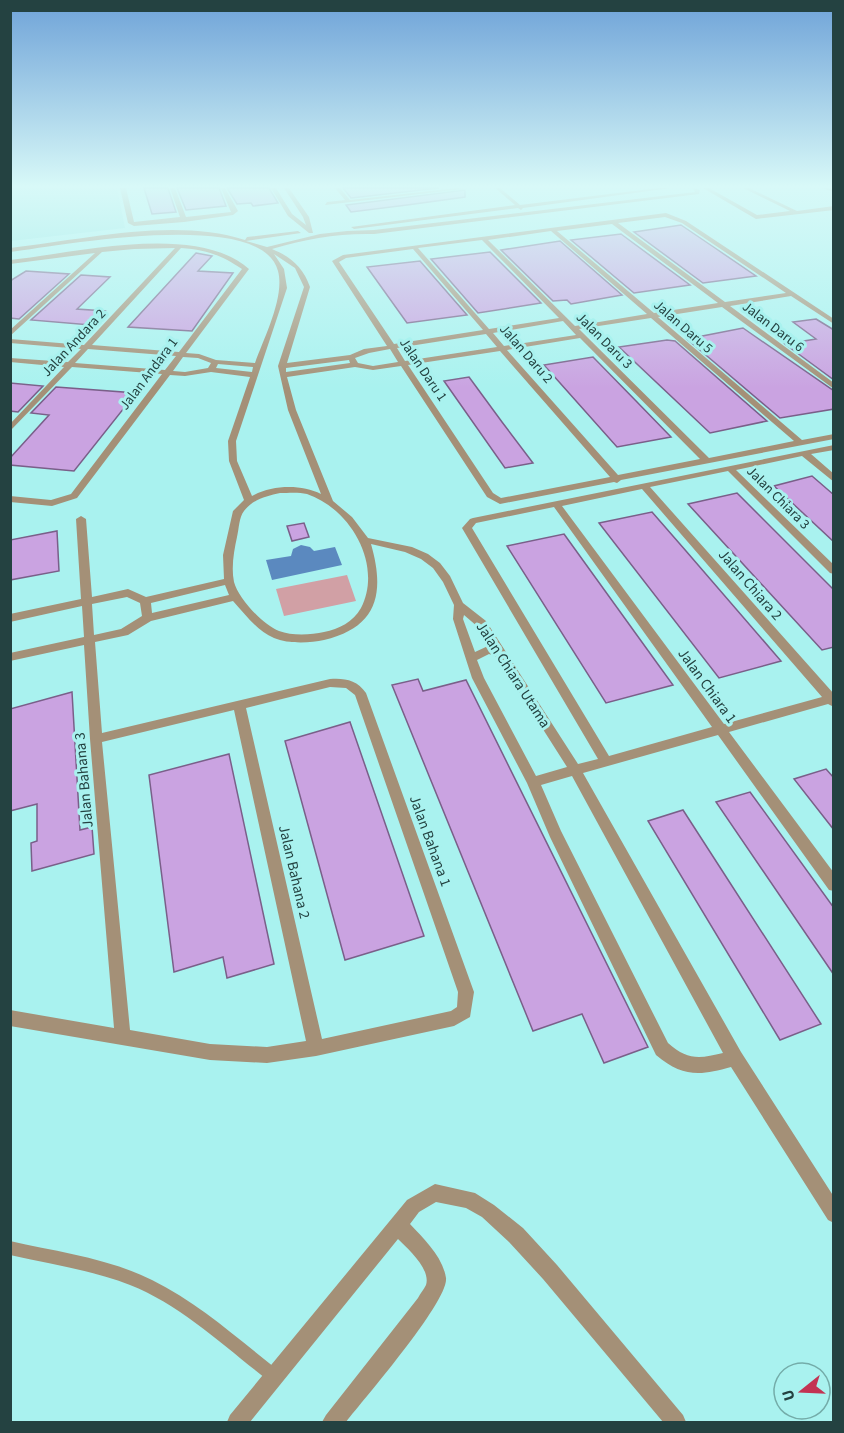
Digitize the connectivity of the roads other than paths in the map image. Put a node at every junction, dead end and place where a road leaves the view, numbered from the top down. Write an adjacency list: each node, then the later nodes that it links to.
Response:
1 (76, 255): 13 (street)
2 (96, 255): 21 (street)
3 (172, 255): 25 (street, Jalan Andara 2)
4 (225, 255): 27 (street, Jalan Andara 1)
5 (271, 255): 32 (street)
6 (279, 255): 35 (street)
7 (362, 255): 24 (street, Jalan Daru 1)
8 (421, 255): 20 (street, Jalan Daru 2)
9 (500, 255): 17 (street, Jalan Daru 3)
10 (582, 255): 16 (street, Jalan Daru 5)
11 (657, 255): 15 (street, Jalan Daru 6)
12 (731, 255): 14 (street)
13 (12, 263)
14 (791, 294): 15 (street); 18 (street)
15 (723, 305): 16 (street); 39 (street, Jalan Daru 6)
16 (652, 316): 19 (street); 42 (street, Jalan Daru 5)
17 (564, 319): 19 (street, Jalan Daru 3); 20 (street)
18 (834, 322)
19 (574, 328): 22 (street, Jalan Daru 3)
20 (488, 331): 24 (street); 26 (street, Jalan Daru 2)
21 (10, 334)
22 (582, 336): 26 (street); 45 (street, Jalan Daru 3)
23 (10, 341): 25 (street)
24 (392, 346): 28 (street); 31 (street, Jalan Daru 1)
25 (86, 347): 27 (street); 30 (street, Jalan Andara 2)
26 (502, 348): 31 (street); 48 (street, Jalan Daru 2)
27 (181, 354): 34 (street); 36 (street, Jalan Andara 1)
28 (351, 357): 33 (street); 35 (street)
29 (10, 360): 30 (street)
30 (70, 364): 36 (street); 40 (street, Jalan Andara 2)
31 (403, 364): 33 (street); 48 (street, Jalan Daru 1)
32 (257, 365): 34 (street); 37 (street)
33 (355, 365): 38 (street)
34 (213, 366): 36 (street); 37 (street)
35 (282, 366): 38 (street)
36 (167, 373): 50 (street, Jalan Andara 1)
37 (254, 375): 51 (street)
38 (283, 375): 52 (street)
39 (834, 387)
40 (10, 429)
41 (834, 436): 42 (street)
42 (800, 442): 45 (street)
43 (834, 447): 44 (street)
44 (804, 453): 46 (street); 47 (street)
45 (708, 462): 48 (street)
46 (729, 468): 49 (street); 56 (street, Jalan Chiara 3)
47 (834, 479)
48 (616, 480)
49 (645, 487): 53 (street); 68 (street, Jalan Chiara 2)
50 (10, 499)
51 (249, 501): 52 (street); 57 (street)
52 (329, 502): 55 (street)
53 (557, 505): 70 (street, Jalan Chiara 1); 72 (street)
54 (81, 519): 60 (street, Jalan Bahana 3)
55 (364, 540): 58 (street); 61 (street)
56 (834, 571)
57 (229, 580): 58 (street); 59 (street)
58 (236, 597): 63 (street)
59 (145, 601): 60 (street); 63 (street)
60 (87, 602): 62 (street); 64 (street, Jalan Bahana 3)
61 (459, 605): 65 (street, Jalan Chiara Utama); 67 (street, Jalan Chiara Utama)
62 (10, 618)
63 (148, 618): 64 (street)
64 (89, 641): 66 (street); 71 (street, Jalan Bahana 3)
65 (500, 654): 67 (street); 73 (street, Jalan Chiara Utama)
66 (10, 657)
67 (471, 658): 74 (street, Jalan Chiara Utama)
68 (832, 700): 70 (street)
69 (239, 704): 71 (street); 78 (street, Jalan Bahana 2); 78 (street, Jalan Bahana 1)
70 (720, 730): 72 (street); 75 (street, Jalan Chiara 1)
71 (96, 739): 77 (street, Jalan Bahana 3)
72 (606, 762): 73 (street)
73 (575, 770): 74 (street); 79 (street, Jalan Chiara Utama)
74 (533, 782): 79 (street, Jalan Chiara Utama)
75 (834, 885)
76 (10, 1018): 77 (street)
77 (123, 1038): 78 (street)
78 (316, 1048)
79 (735, 1058): 80 (street, Jalan Chiara Utama)
80 (834, 1214)
81 (398, 1225): 83 (street); 85 (street); 86 (street)
82 (10, 1248): 83 (lane)
83 (274, 1376): 84 (street)
84 (237, 1422)
85 (333, 1422)
86 (676, 1422)

